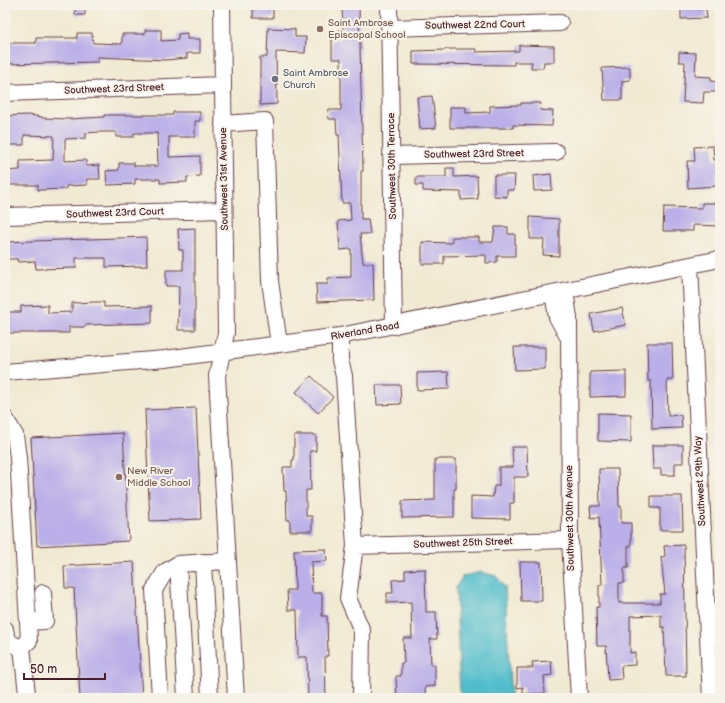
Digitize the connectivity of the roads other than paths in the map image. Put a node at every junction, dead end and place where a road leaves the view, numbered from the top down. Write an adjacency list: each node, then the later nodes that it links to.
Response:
1 (222, 5): 5 (street, Southwest 31st Avenue)
2 (389, 5): 4 (street, Southwest 30th Terrace)
3 (560, 23): 4 (street, Southwest 22nd Court)
4 (389, 28): 9 (street, Southwest 30th Terrace)
5 (223, 85): 6 (street, Southwest 23rd Street); 7 (street, Southwest 31st Avenue)
6 (5, 93)
7 (223, 124): 10 (street, Southwest 31st Avenue); 17 (street)
8 (556, 152): 9 (street, Southwest 23rd Street)
9 (391, 156): 15 (street, Southwest 30th Terrace)
10 (224, 210): 11 (street, Southwest 23rd Court); 18 (street, Southwest 31st Avenue)
11 (5, 216)
12 (720, 259): 13 (street, Riverland Road)
13 (690, 265): 14 (street, Riverland Road); 38 (street, Southwest 29th Way)
14 (559, 292): 15 (street, Riverland Road); 22 (street, Southwest 30th Avenue)
15 (394, 326): 16 (street, Riverland Road)
16 (344, 336): 17 (street, Riverland Road); 23 (street)
17 (279, 344): 18 (street, Riverland Road)
18 (222, 352): 19 (street, Riverland Road); 24 (street, Southwest 31st Avenue)
19 (5, 372)
20 (5, 418): 21 (street)
21 (11, 453): 28 (street)
22 (570, 540): 23 (street, Southwest 25th Street); 37 (street, Southwest 30th Avenue)
23 (356, 546): 36 (street)
24 (227, 561): 25 (street); 35 (street, Southwest 31st Avenue)
25 (203, 562): 26 (street); 34 (street)
26 (178, 564): 32 (street); 33 (street)
27 (43, 593): 28 (street)
28 (28, 622): 30 (street)
29 (5, 629): 30 (street)
30 (22, 647): 31 (street)
31 (27, 694)
32 (160, 698)
33 (186, 698)
34 (210, 698)
35 (236, 698)
36 (361, 698)
37 (579, 698)
38 (711, 698)

